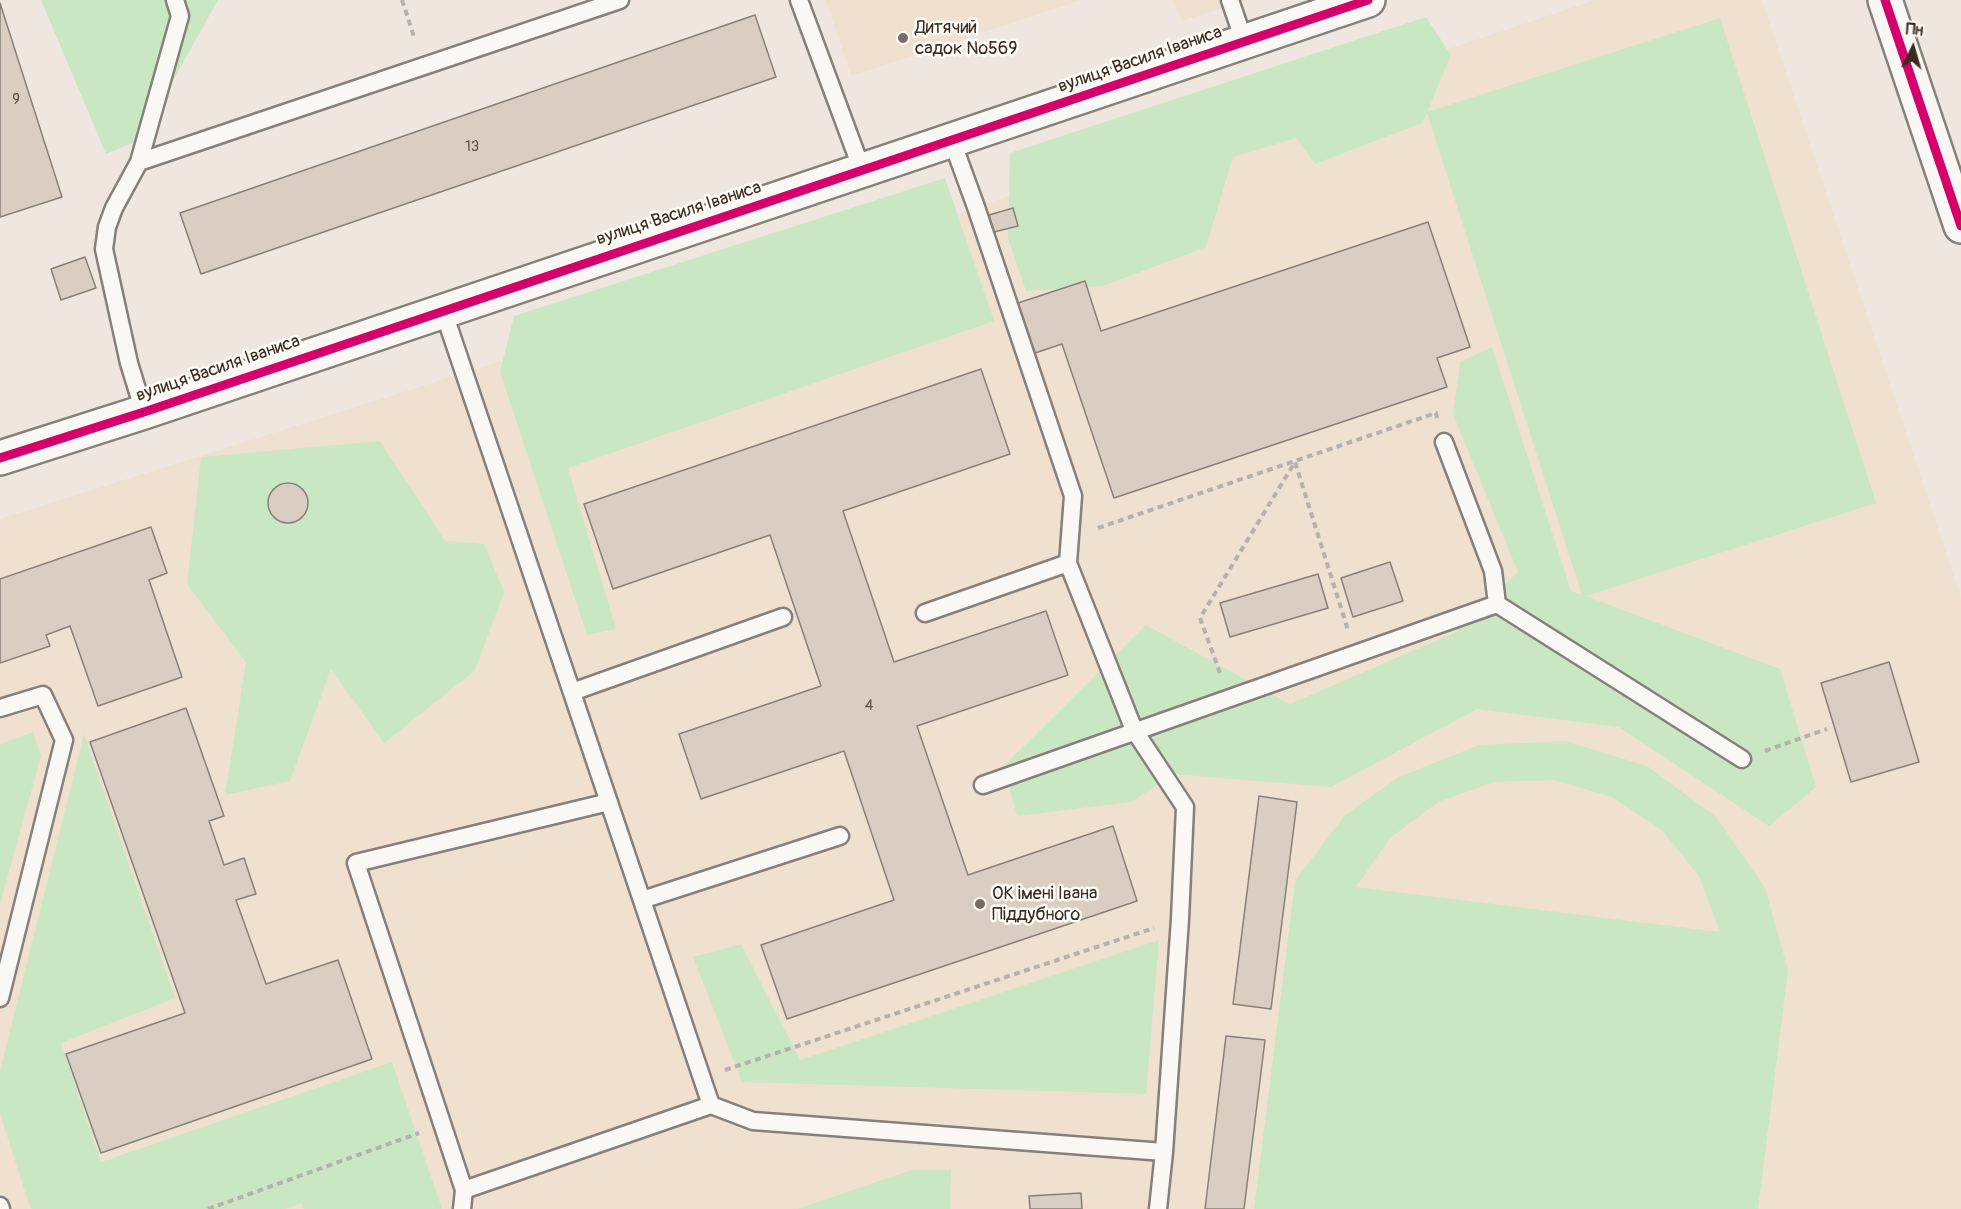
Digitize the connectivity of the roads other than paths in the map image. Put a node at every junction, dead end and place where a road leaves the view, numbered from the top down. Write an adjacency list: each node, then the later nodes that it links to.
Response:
1 (175, 0): 10 (lane)
2 (620, 0): 7 (lane)
3 (799, 0): 11 (lane)
4 (1230, 0): 8 (lane)
5 (1368, 0): 8 (street, вулиця Василя Іваниса)
6 (1885, 0): 12 (street)
7 (589, 5): 10 (lane)
8 (1244, 42): 9 (street, вулиця Василя Іваниса)
9 (952, 141): 11 (street, вулиця Василя Іваниса); 17 (lane)
10 (139, 162): 14 (lane)
11 (862, 170): 13 (street, вулиця Василя Іваниса)
12 (1958, 206)
13 (442, 310): 14 (street, вулиця Василя Іваниса); 21 (lane)
14 (144, 412): 16 (street, вулиця Василя Іваниса)
15 (1444, 442): 18 (lane)
16 (0, 458)
17 (1068, 563): 19 (lane); 23 (lane)
18 (1497, 604): 23 (lane); 24 (lane)
19 (925, 613)
20 (783, 617): 21 (lane)
21 (572, 692): 26 (lane)
22 (0, 708): 29 (lane)
23 (1134, 730): 25 (lane); 31 (lane)
24 (1742, 759)
25 (983, 785)
26 (609, 802): 28 (lane); 32 (lane)
27 (840, 836): 28 (lane)
28 (642, 900): 30 (lane)
29 (0, 998)
30 (711, 1105): 31 (lane); 32 (lane)
31 (1164, 1152): 34 (lane)
32 (464, 1190): 33 (lane)
33 (462, 1209)
34 (1158, 1209)

